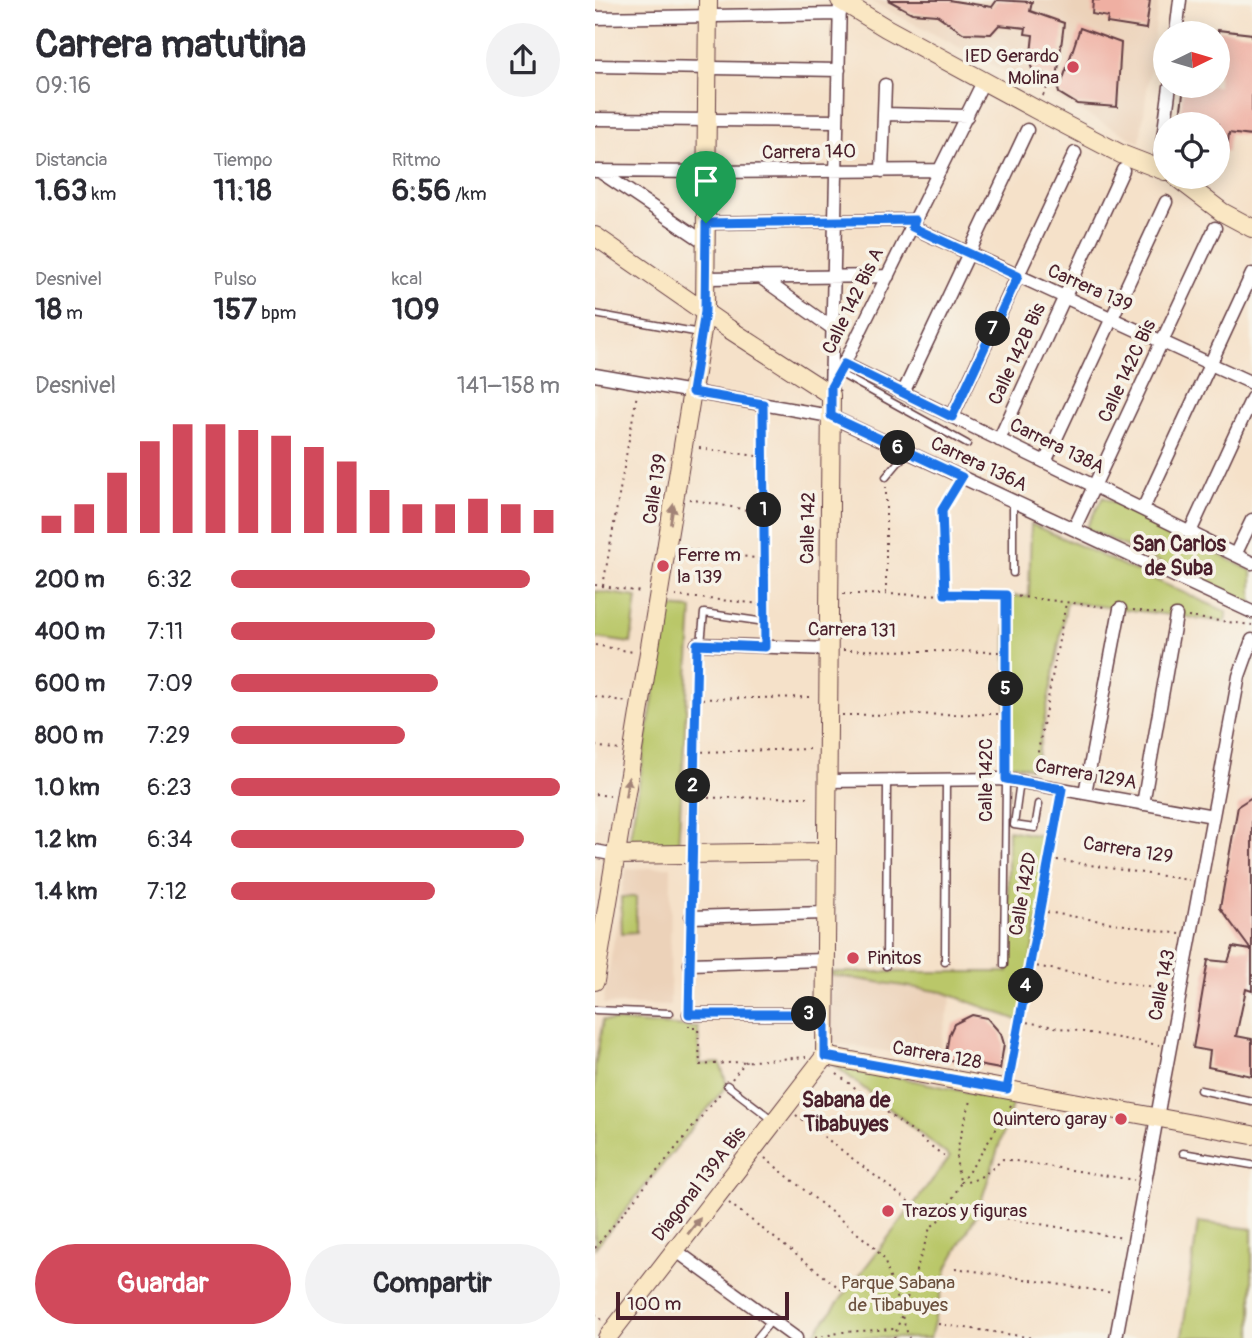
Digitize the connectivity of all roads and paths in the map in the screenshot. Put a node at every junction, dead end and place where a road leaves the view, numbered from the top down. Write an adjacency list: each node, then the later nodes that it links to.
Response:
1 (1180, 0): 5 (street)
2 (840, 5): 3 (street); 8 (street, Calle 142); 10 (street)
3 (708, 8): 4 (street); 7 (street, Calle 139)
4 (595, 18)
5 (1177, 21)
6 (595, 66): 7 (street)
7 (708, 66): 8 (street); 16 (street, Calle 139)
8 (839, 70): 17 (street, Calle 142)
9 (1052, 77): 12 (path)
10 (983, 82): 14 (street, Calle 142 Bis A); 20 (street)
11 (885, 85): 13 (street)
12 (1043, 97)
13 (884, 114): 14 (street); 25 (street)
14 (967, 116): 21 (street, Calle 142 Bis A)
15 (595, 119): 16 (street)
16 (707, 120): 17 (street); 26 (street, Calle 139)
17 (838, 121): 24 (street, Calle 142)
18 (1027, 130): 36 (street)
19 (1075, 153): 40 (street)
20 (1153, 165)
21 (940, 170): 25 (street, Carrera 140); 31 (street, Calle 142 Bis A)
22 (1123, 170): 43 (street, Calle 142B Bis)
23 (597, 171): 26 (street, Carrera 140); 35 (street)
24 (836, 171): 25 (street, Carrera 140); 26 (street, Carrera 140); 29 (street, Calle 142)
25 (882, 171)
26 (706, 172): 30 (street, Calle 139)
27 (1192, 189): 33 (street)
28 (1166, 202): 48 (street)
29 (835, 221): 30 (street, Carrera 139); 31 (street, Carrera 139); 38 (street, Calle 142)
30 (706, 223): 35 (street, Calle 139)
31 (914, 223): 36 (street, Carrera 139); 39 (street, Calle 142 Bis A)
32 (1215, 228): 51 (street, Calle 142C Bis)
33 (1252, 228)
34 (595, 236): 45 (street)
35 (706, 243): 42 (street, Calle 139)
36 (968, 254): 40 (street, Carrera 139); 59 (street)
37 (1252, 274): 52 (street)
38 (834, 276): 39 (street); 41 (street); 49 (street, Calle 142)
39 (888, 276): 53 (street, Calle 142 Bis A)
40 (1018, 276): 43 (street, Carrera 139); 63 (street)
41 (760, 277): 42 (street); 49 (street)
42 (705, 278): 45 (street, Calle 139)
43 (1064, 297): 48 (street, Carrera 139); 64 (street, Calle 142B Bis)
44 (595, 307): 47 (lane)
45 (705, 312): 50 (street, Calle 139); 57 (street)
46 (595, 314): 47 (lane)
47 (609, 317): 50 (lane)
48 (1112, 319): 51 (street, Carrera 139); 69 (street)
49 (832, 328): 57 (street, Calle 142)
50 (701, 334): 58 (street, Calle 139)
51 (1162, 342): 52 (street, Carrera 139); 72 (street, Calle 142C Bis)
52 (1210, 364): 56 (street, Carrera 139); 75 (street)
53 (841, 369): 57 (street, Calle 142 Bis A); 59 (street, Carrera 138A); 65 (lane)
54 (595, 374): 55 (street, Carrera 136A)
55 (639, 382): 58 (street, Carrera 136A); 87 (path)
56 (1252, 383)
57 (831, 391): 62 (street, Calle 142)
58 (692, 392): 61 (street, Carrera 136A); 130 (street, Calle 139, one-way to 58)
59 (903, 393): 63 (street, Carrera 138A)
60 (1252, 398): 80 (street)
61 (763, 404): 62 (street, Carrera 136A); 68 (path)
62 (831, 416): 67 (street, Carrera 136A); 89 (street, Calle 142)
63 (952, 417): 64 (street, Carrera 138A)
64 (999, 440): 69 (street, Carrera 138A)
65 (967, 444)
66 (692, 447): 68 (path)
67 (907, 452): 70 (lane); 71 (street, Carrera 136A)
68 (764, 457): 77 (path)
69 (1045, 462): 72 (street, Carrera 138A)
70 (886, 477): 90 (path)
71 (962, 477): 74 (street, Carrera 136A); 76 (lane)
72 (1094, 486): 75 (street, Carrera 138A); 79 (street, Calle 142C Bis)
73 (684, 498): 77 (path)
74 (1013, 501): 79 (street, Carrera 136A); 85 (lane)
75 (1143, 509): 80 (street, Carrera 138A)
76 (942, 510): 91 (path)
77 (764, 513): 83 (path)
78 (1252, 520): 82 (street)
79 (1074, 529): 96 (street, Carrera 136A)
80 (1190, 532): 82 (street, Carrera 138A)
81 (676, 548): 83 (path)
82 (1235, 555): 84 (street, Carrera 138A)
83 (764, 559): 94 (path)
84 (1252, 564)
85 (1013, 573)
86 (595, 585): 87 (path)
87 (603, 586): 88 (path)
88 (650, 593)
89 (828, 594): 90 (path); 102 (street, Calle 142)
90 (886, 594): 91 (path)
91 (945, 594): 103 (path, Calle 142C)
92 (667, 595): 94 (path)
93 (1066, 602): 117 (path)
94 (765, 604): 98 (path)
95 (1120, 609): 120 (street)
96 (1252, 612)
97 (1176, 616): 125 (street)
98 (765, 622): 100 (lane)
99 (1252, 640): 126 (street, Calle 143)
100 (699, 644): 102 (street, Carrera 131); 106 (path)
101 (595, 645): 104 (path)
102 (828, 649): 103 (path, Carrera 131); 108 (street, Calle 142)
103 (1006, 652): 109 (path, Calle 142C)
104 (641, 653)
105 (595, 696): 107 (path)
106 (695, 699): 108 (path); 113 (path)
107 (632, 702)
108 (827, 706): 109 (path); 111 (street, Calle 142)
109 (1006, 714): 115 (path, Calle 142C)
110 (595, 746): 112 (path)
111 (826, 748): 113 (path); 118 (street, Calle 142)
112 (624, 751)
113 (694, 752): 123 (path)
114 (946, 779): 115 (street, Carrera 129A); 116 (street, Carrera 129A); 138 (lane)
115 (1006, 779): 117 (street, Carrera 129A); 140 (lane, Calle 142C)
116 (887, 780): 118 (street, Carrera 129A); 142 (lane)
117 (1026, 782): 119 (street, Carrera 129A); 124 (lane)
118 (826, 789): 123 (path); 128 (street, Calle 142)
119 (1062, 789): 120 (street, Carrera 129A); 131 (path, Calle 142D)
120 (1085, 793): 125 (street, Carrera 129A)
121 (595, 794): 122 (path)
122 (614, 797)
123 (693, 798): 129 (path)
124 (1039, 804)
125 (1143, 804): 126 (street, Carrera 129A)
126 (1213, 816): 132 (street, Calle 143)
127 (595, 851): 130 (street)
128 (825, 852): 129 (street); 134 (street, Calle 142)
129 (692, 854): 130 (street); 135 (path)
130 (616, 855): 143 (street, Calle 139)
131 (1049, 859): 132 (path, Carrera 129); 133 (path, Calle 142D)
132 (1201, 882): 136 (street, Calle 143)
133 (1040, 911): 136 (path); 141 (path, Calle 142D)
134 (825, 913): 135 (street); 137 (street, Calle 142)
135 (691, 917): 139 (path)
136 (1191, 936): 144 (street, Calle 143)
137 (825, 960): 139 (street); 148 (street, Calle 142)
138 (945, 962)
139 (690, 964): 147 (path)
140 (1004, 965)
141 (1030, 965): 144 (path); 149 (path, Calle 142D)
142 (886, 966)
143 (595, 981)
144 (1181, 993): 150 (street, Calle 143)
145 (595, 1010): 146 (lane)
146 (670, 1013)
147 (689, 1014): 148 (street); 152 (path)
148 (825, 1014): 151 (street, Calle 142)
149 (1020, 1021): 150 (path); 155 (path, Calle 142D)
150 (1171, 1047): 159 (street, Calle 143)
151 (823, 1058): 152 (path); 153 (street, Carrera 128); 158 (street, Diagonal 139A Bis); 163 (path)
152 (746, 1061): 154 (path)
153 (977, 1083): 155 (street, Carrera 128); 166 (path)
154 (727, 1085): 158 (lane); 171 (path)
155 (1013, 1090): 159 (street, Carrera 128); 166 (path, Calle 142D)
156 (1200, 1090): 157 (lane)
157 (1252, 1101)
158 (780, 1114): 161 (street, Diagonal 139A Bis); 168 (path)
159 (1157, 1116): 160 (street, Carrera 128); 165 (street, Calle 143)
160 (1252, 1135)
161 (753, 1148): 167 (street, Diagonal 139A Bis); 176 (path)
162 (1183, 1153): 164 (lane)
163 (944, 1157)
164 (1252, 1165)
165 (1146, 1181): 166 (path); 170 (street, Calle 143)
166 (961, 1182): 176 (path, Calle 142D)
167 (718, 1195): 172 (street, Diagonal 139A Bis, one-way to 167); 174 (path)
168 (909, 1202)
169 (985, 1215): 170 (path)
170 (1135, 1240): 175 (street, Calle 143)
171 (595, 1248)
172 (675, 1250): 177 (street); 180 (street, Diagonal 139A Bis)
173 (955, 1268): 175 (path)
174 (842, 1290)
175 (1125, 1295): 187 (street, Calle 143)
176 (903, 1315): 179 (path, Calle 142D); 185 (path)
177 (771, 1320): 181 (lane); 182 (street)
178 (938, 1324): 186 (path)
179 (896, 1329): 183 (path); 184 (path, Calle 142D)
180 (607, 1338)
181 (757, 1338)
182 (796, 1338)
183 (815, 1338)
184 (894, 1338)
185 (909, 1338)
186 (1034, 1338)
187 (1117, 1338)

